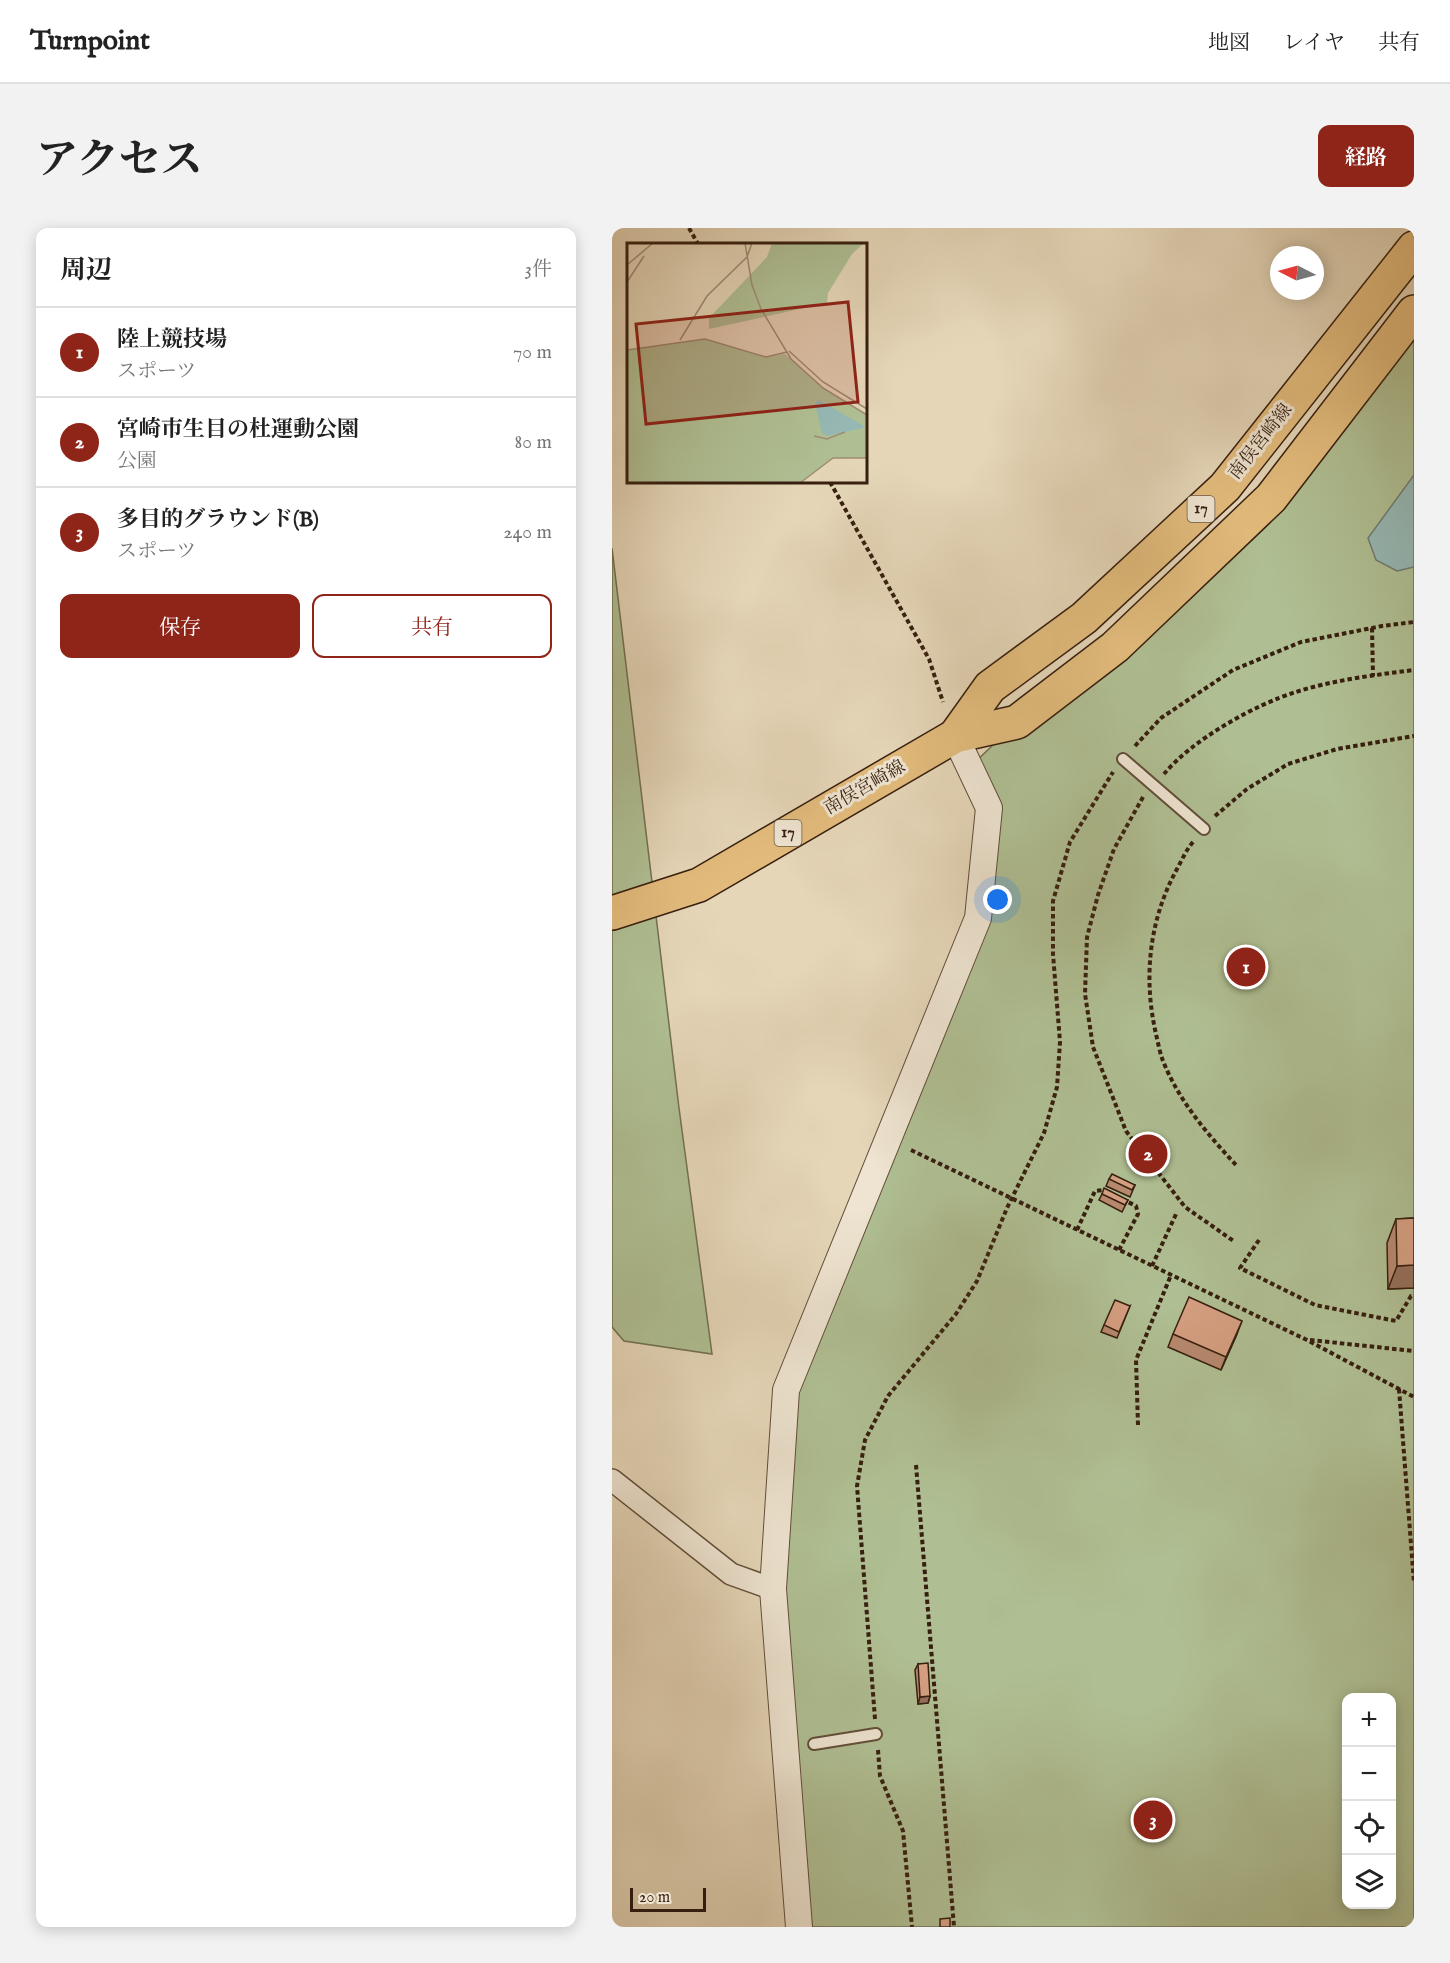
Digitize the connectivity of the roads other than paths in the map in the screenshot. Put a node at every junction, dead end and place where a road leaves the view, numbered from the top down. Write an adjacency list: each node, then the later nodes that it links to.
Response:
1 (1414, 248): 3 (main road, 南俣宮崎線 / 17)
2 (1414, 312): 3 (main road, 南俣宮崎線 / 17)
3 (955, 736): 6 (main road, 南俣宮崎線 / 17); 8 (street)
4 (1123, 759): 5 (lane)
5 (1204, 829)
6 (612, 913)
7 (612, 1480): 8 (street)
8 (772, 1589): 11 (street)
9 (876, 1734): 10 (lane)
10 (814, 1744)
11 (799, 1927)

